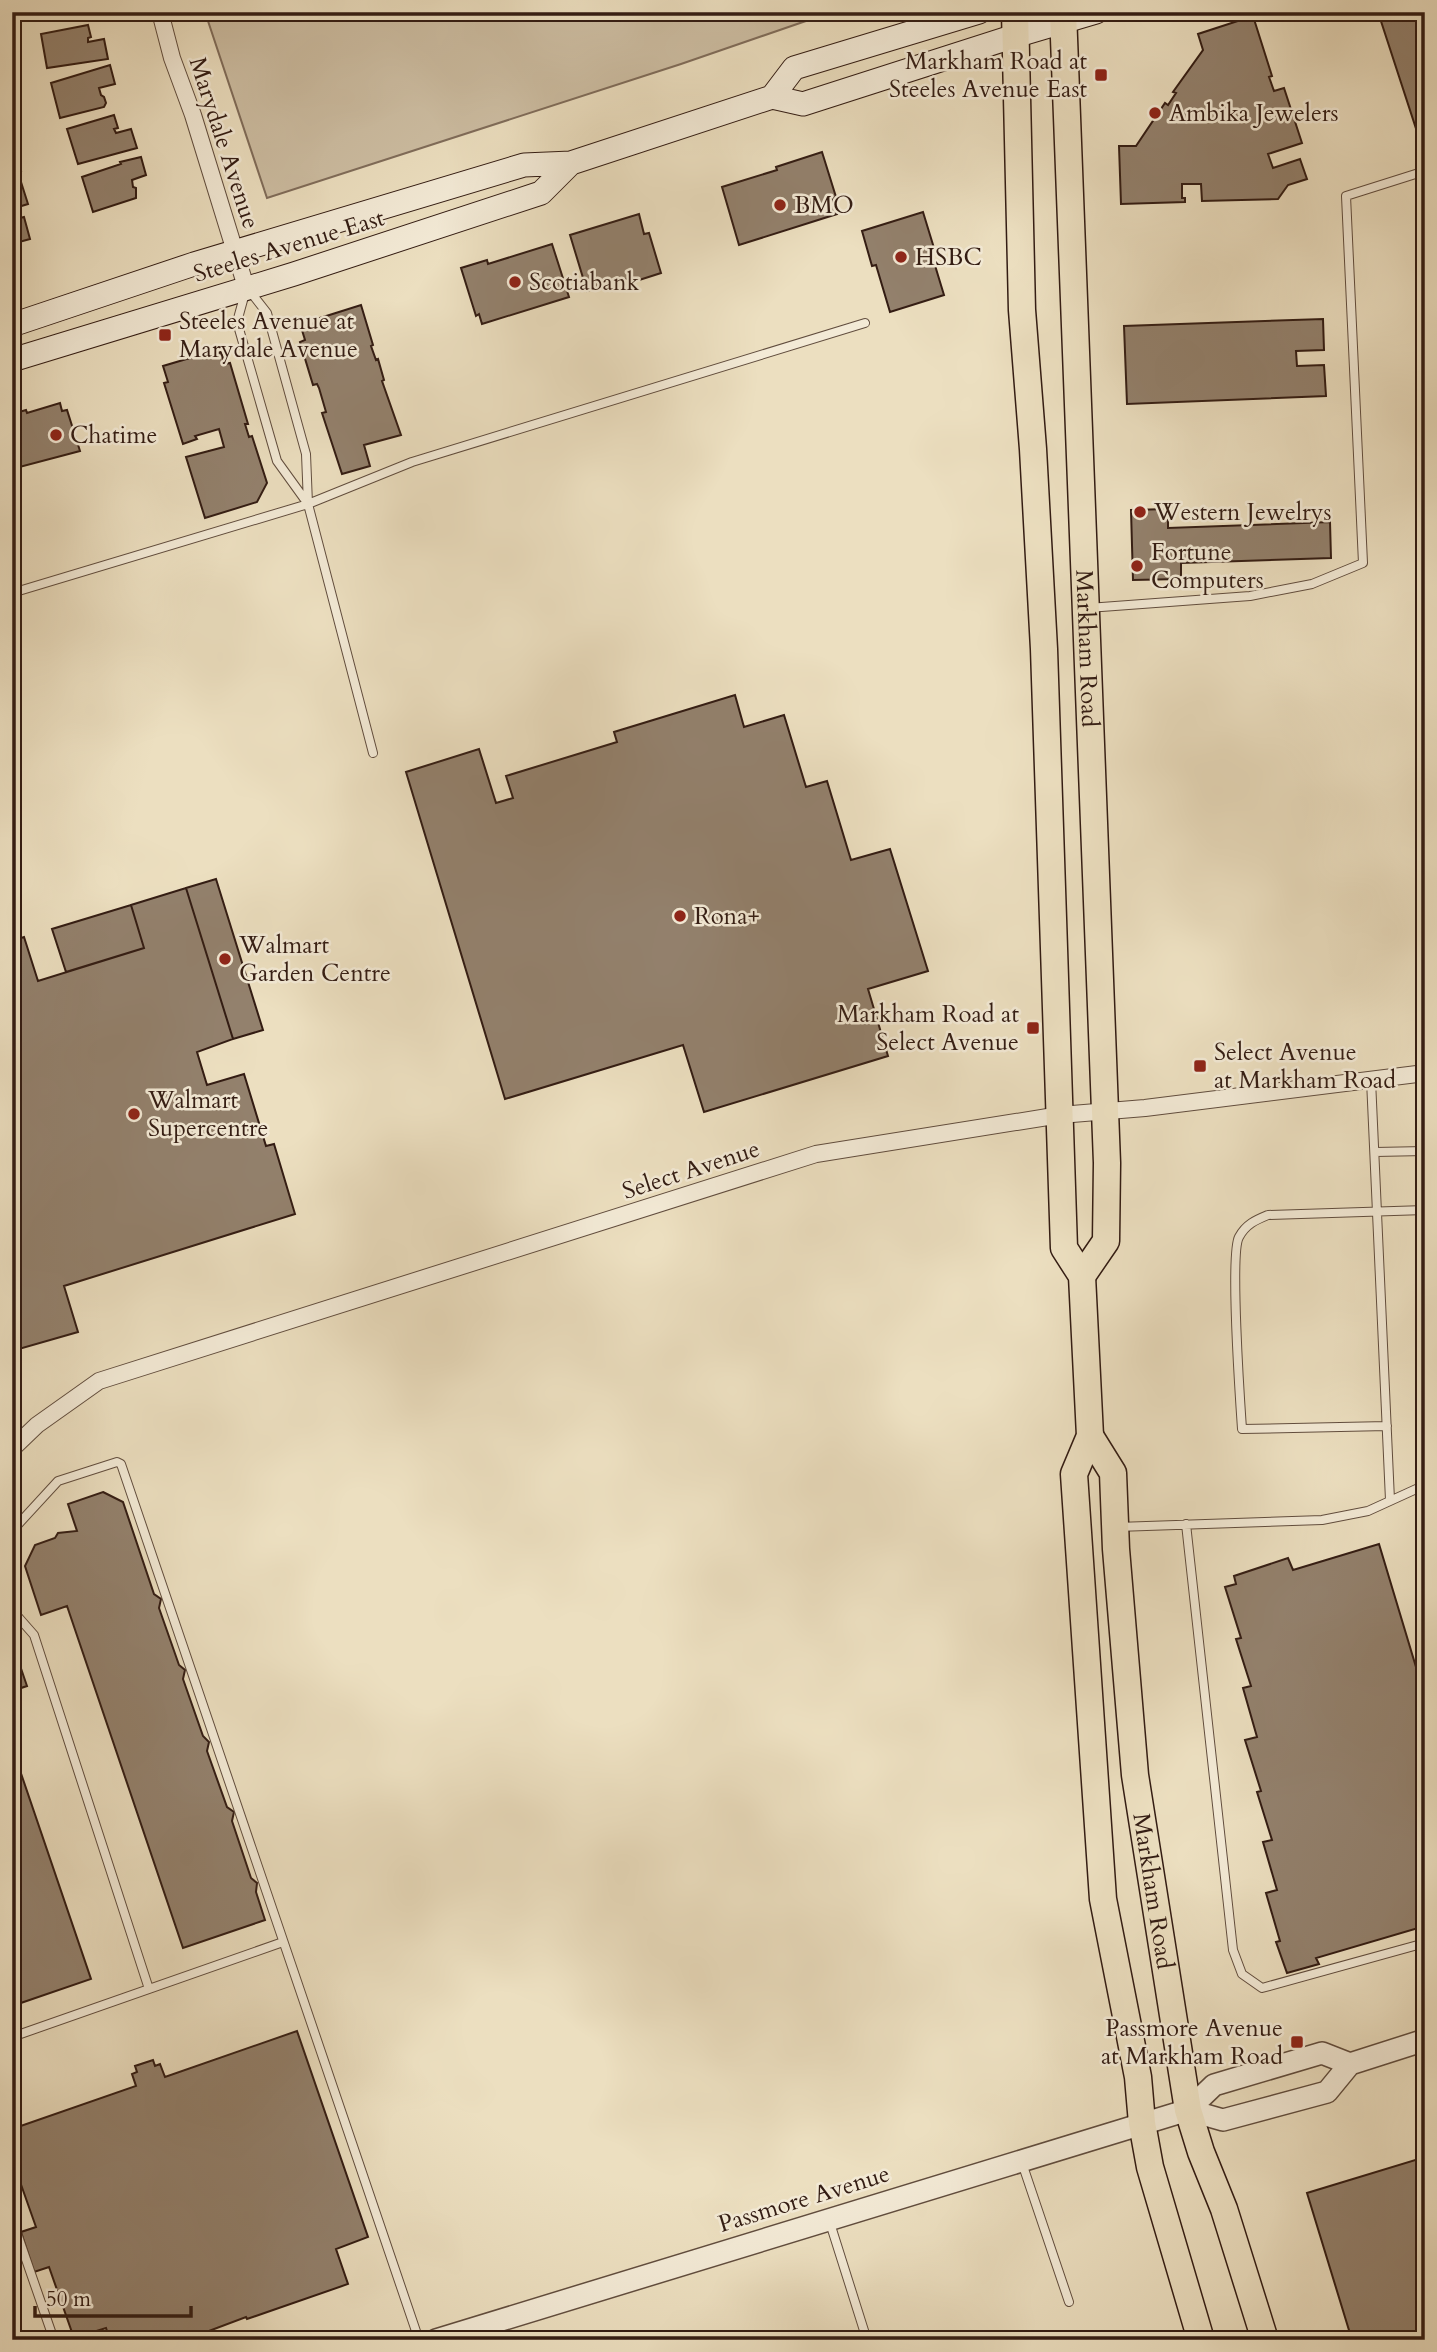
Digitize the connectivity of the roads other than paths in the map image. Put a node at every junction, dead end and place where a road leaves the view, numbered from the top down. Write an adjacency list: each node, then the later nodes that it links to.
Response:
1 (160, 12): 9 (street, Marydale Avenue)
2 (979, 12): 6 (main road)
3 (1096, 12): 4 (main road, Steeles Avenue East)
4 (1063, 18): 5 (main road, Steeles Avenue East); 16 (main road, Markham Road)
5 (1015, 24): 6 (main road, Steeles Avenue East); 21 (main road, Markham Road)
6 (772, 97): 7 (main road, Steeles Avenue East)
7 (571, 163): 9 (main road, Steeles Avenue East); 10 (main road, Steeles Avenue East)
8 (1425, 171): 16 (lane)
9 (235, 252): 10 (street, Marydale Avenue); 12 (main road, Steeles Avenue East)
10 (246, 287): 13 (main road, Steeles Avenue East); 14 (lane); 14 (lane)
11 (865, 323): 14 (lane)
12 (12, 325)
13 (12, 360)
14 (308, 504): 15 (lane); 17 (lane)
15 (12, 593)
16 (1086, 608): 20 (main road, Markham Road)
17 (373, 753)
18 (1425, 1073): 19 (street, Select Avenue)
19 (1371, 1078): 20 (street, Select Avenue); 23 (lane)
20 (1106, 1110): 21 (street, Select Avenue); 26 (main road, Markham Road)
21 (1060, 1115): 26 (main road, Markham Road); 29 (street, Select Avenue)
22 (1425, 1151): 23 (lane)
23 (1374, 1152): 25 (lane)
24 (1425, 1210): 25 (lane)
25 (1377, 1211): 27 (lane); 27 (lane)
26 (1082, 1276): 28 (main road, Markham Road)
27 (1387, 1426): 31 (lane)
28 (1090, 1436): 33 (main road, Markham Road); 43 (main road, Markham Road)
29 (12, 1450)
30 (1425, 1485): 31 (lane)
31 (1390, 1500): 32 (lane)
32 (1186, 1524): 33 (lane); 37 (lane)
33 (1114, 1527): 42 (main road, Markham Road)
34 (12, 1531): 36 (lane)
35 (12, 1610): 38 (lane)
36 (283, 1942): 38 (lane); 50 (lane)
37 (1425, 1943)
38 (149, 1989): 39 (lane)
39 (12, 2036)
40 (1425, 2040): 41 (street)
41 (1350, 2064): 42 (street, Passmore Avenue); 42 (street)
42 (1188, 2110): 43 (street, Passmore Avenue); 54 (main road, Markham Road)
43 (1142, 2123): 44 (street, Passmore Avenue); 53 (main road, Markham Road)
44 (1021, 2160): 46 (street, Passmore Avenue); 47 (lane)
45 (12, 2219): 49 (lane)
46 (829, 2219): 48 (street, Passmore Avenue); 52 (lane)
47 (1069, 2302)
48 (458, 2337): 51 (street, Passmore Avenue)
49 (54, 2340)
50 (419, 2340)
51 (436, 2340)
52 (867, 2340)
53 (1202, 2340)
54 (1265, 2340)

